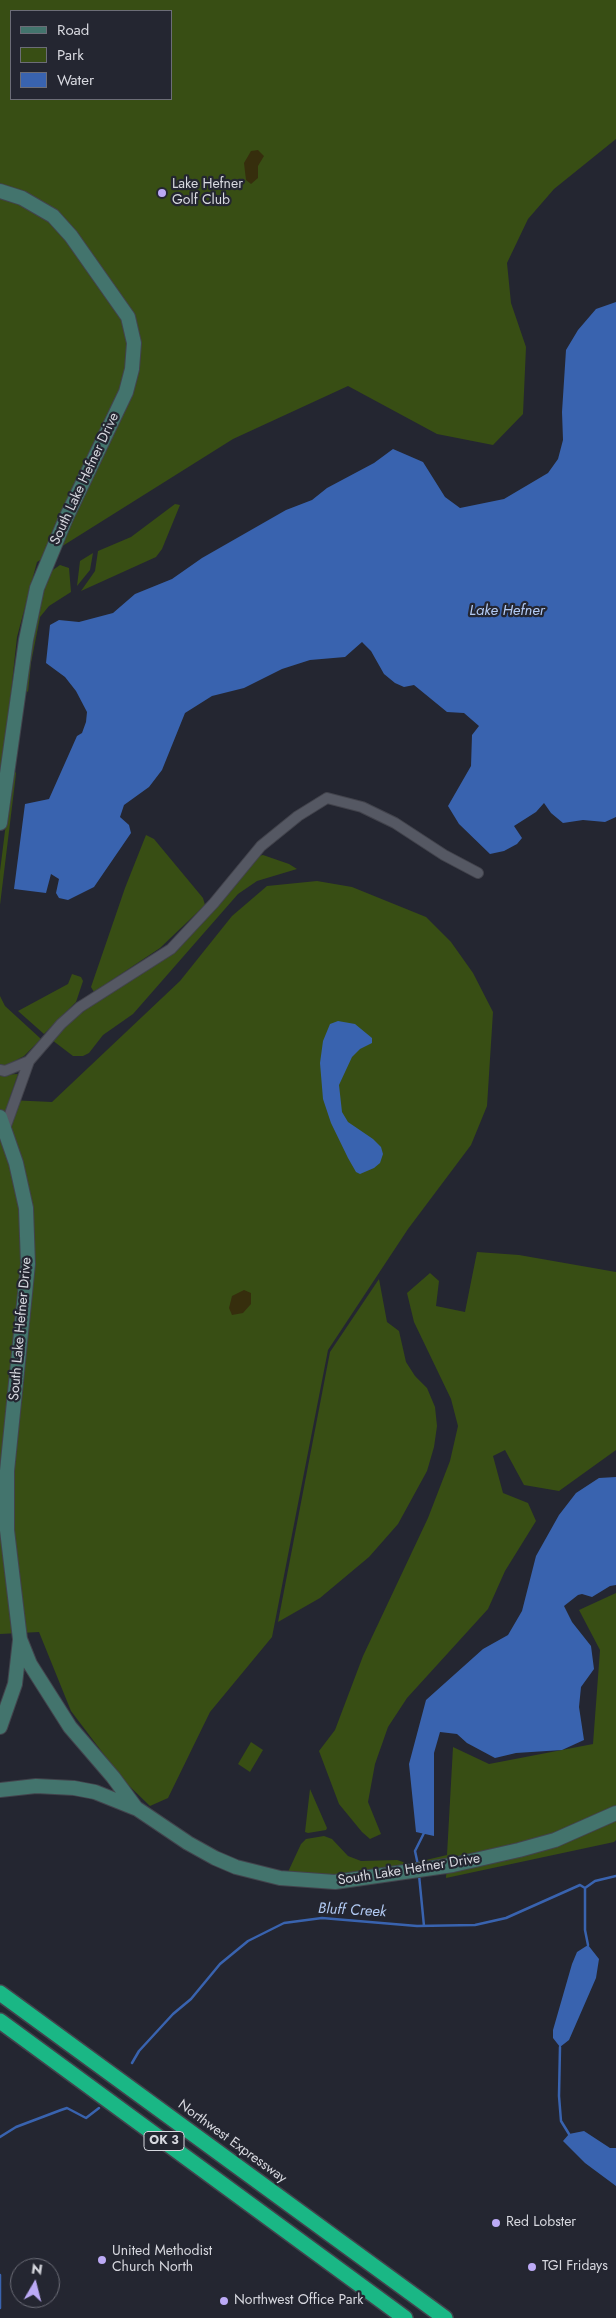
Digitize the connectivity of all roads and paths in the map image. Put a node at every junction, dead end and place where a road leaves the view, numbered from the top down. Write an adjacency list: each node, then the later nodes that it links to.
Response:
1 (0, 191): 2 (street, South Lake Hefner Drive)
2 (0, 823)
3 (478, 873): 4 (street)
4 (29, 1061): 5 (street); 7 (street)
5 (0, 1070)
6 (0, 1117): 7 (street, South Lake Hefner Drive)
7 (4, 1131): 8 (street, South Lake Hefner Drive)
8 (20, 1639): 9 (street); 11 (street, South Lake Hefner Drive)
9 (0, 1727)
10 (0, 1790): 11 (street)
11 (136, 1808): 12 (street, South Lake Hefner Drive)
12 (616, 1813)
13 (0, 1993): 16 (highway, Northwest Expressway / OK 3)
14 (0, 2021): 15 (highway, OK 3)
15 (405, 2318)
16 (445, 2318)

